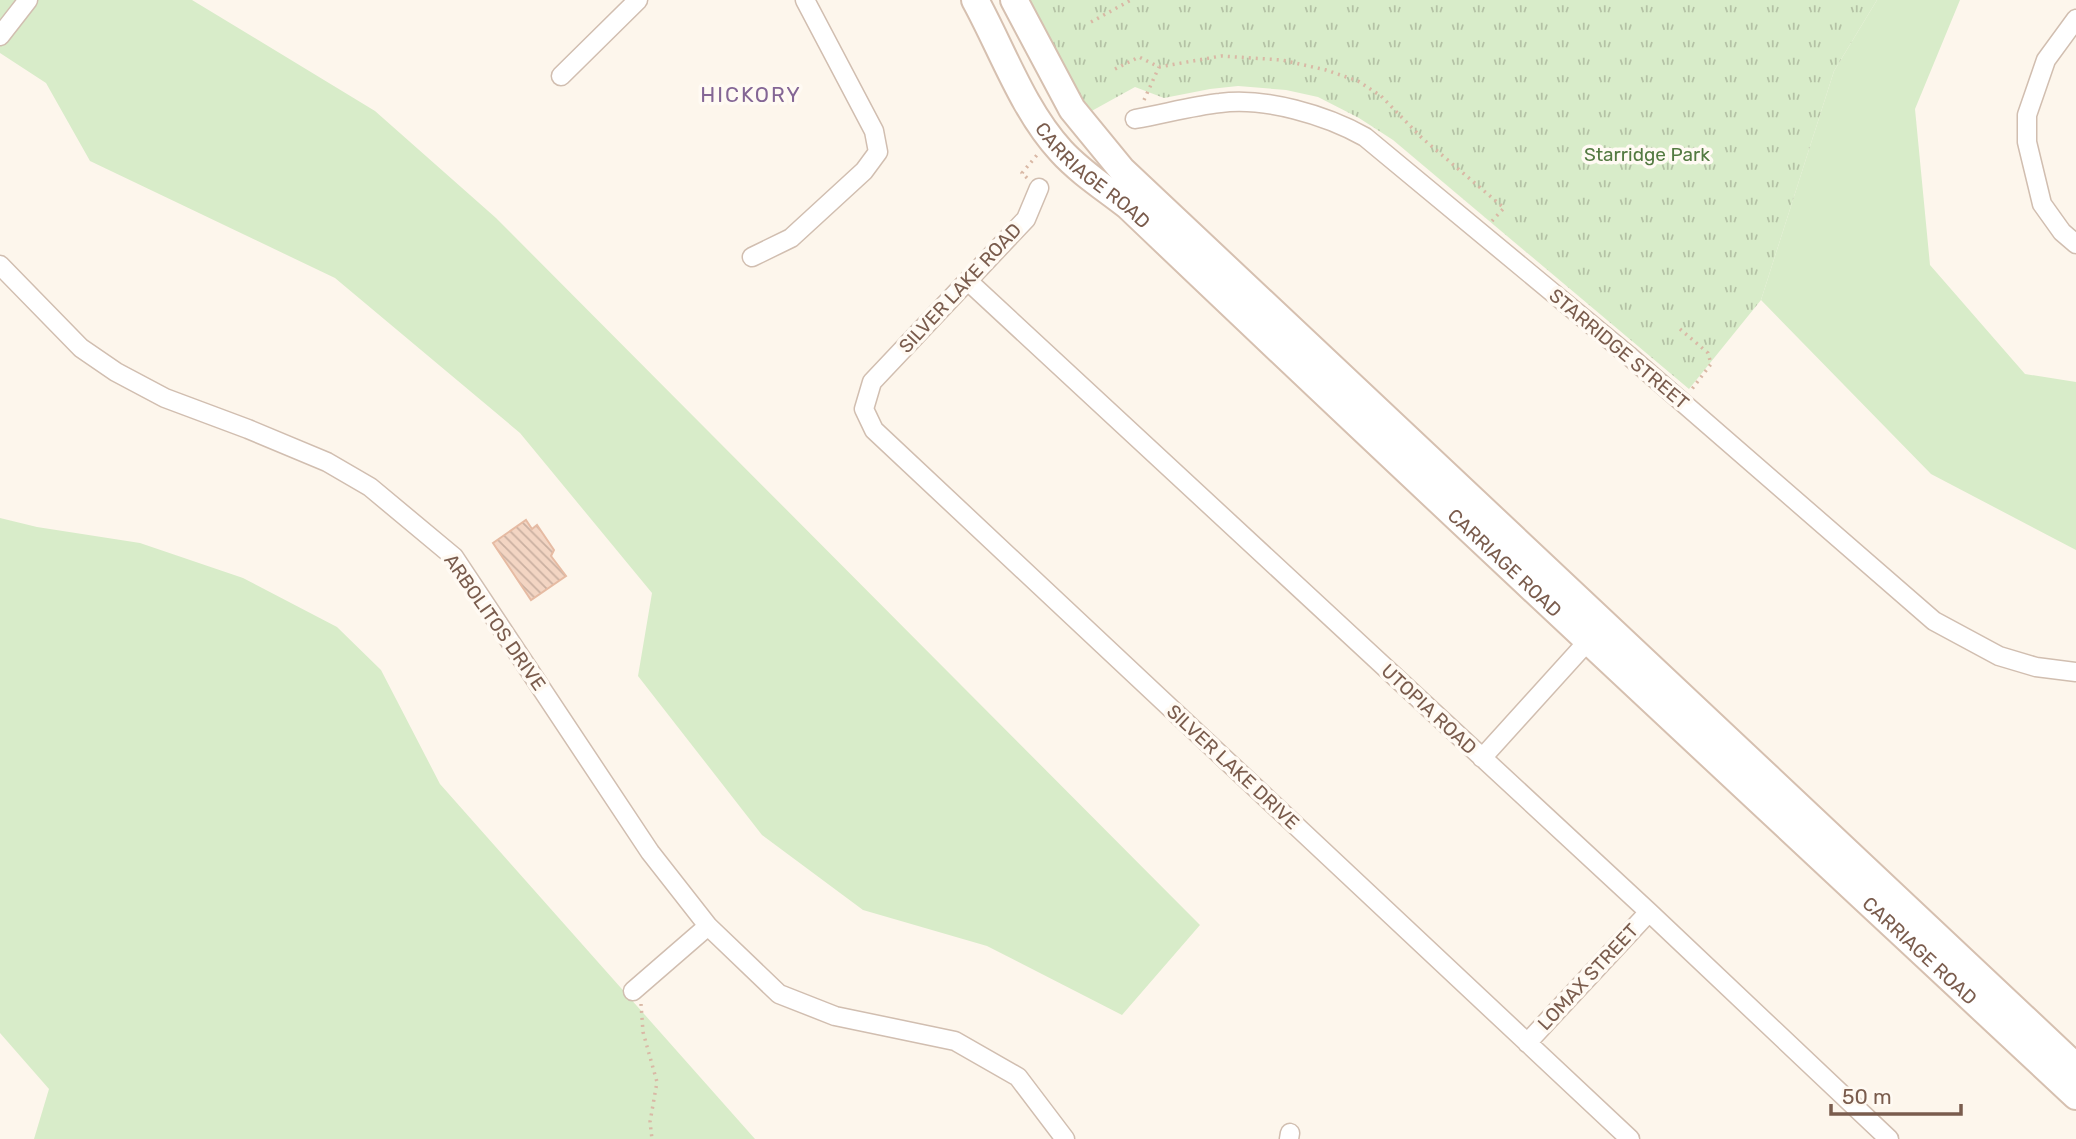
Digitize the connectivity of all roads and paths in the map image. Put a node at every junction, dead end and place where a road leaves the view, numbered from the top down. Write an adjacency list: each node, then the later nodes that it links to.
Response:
1 (28, 0): 9 (street)
2 (638, 0): 11 (street)
3 (805, 0): 18 (street)
4 (1014, 0): 6 (street); 16 (street, CARRIAGE ROAD)
5 (1130, 0): 8 (path)
6 (980, 9): 16 (street, CARRIAGE ROAD)
7 (2076, 19): 17 (street)
8 (1091, 22)
9 (0, 36)
10 (1159, 66): 12 (path)
11 (561, 76)
12 (1147, 94)
13 (1135, 119): 23 (street, STARRIDGE STREET)
14 (1043, 148): 15 (path)
15 (1039, 188): 20 (street, SILVER LAKE ROAD)
16 (1148, 210): 24 (street, CARRIAGE ROAD)
17 (2076, 244)
18 (752, 257)
19 (0, 265): 29 (street, ARBOLITOS DRIVE)
20 (968, 281): 22 (street, SILVER LAKE ROAD); 26 (street, UTOPIA ROAD)
21 (1680, 329): 23 (path)
22 (872, 382): 31 (street, SILVER LAKE DRIVE)
23 (1681, 401): 25 (street, STARRIDGE STREET)
24 (1596, 633): 26 (street); 27 (street, CARRIAGE ROAD)
25 (2076, 671)
26 (1482, 758): 28 (street, UTOPIA ROAD)
27 (1810, 832): 32 (street, CARRIAGE ROAD); 33 (street, CARRIAGE ROAD)
28 (1649, 912): 31 (street, LOMAX STREET); 37 (street, UTOPIA ROAD)
29 (708, 926): 30 (street); 35 (street, ARBOLITOS DRIVE)
30 (637, 988): 34 (path)
31 (1527, 1042): 36 (street, SILVER LAKE DRIVE)
32 (2076, 1067)
33 (2076, 1096)
34 (652, 1139)
35 (1065, 1139)
36 (1630, 1139)
37 (1889, 1139)

